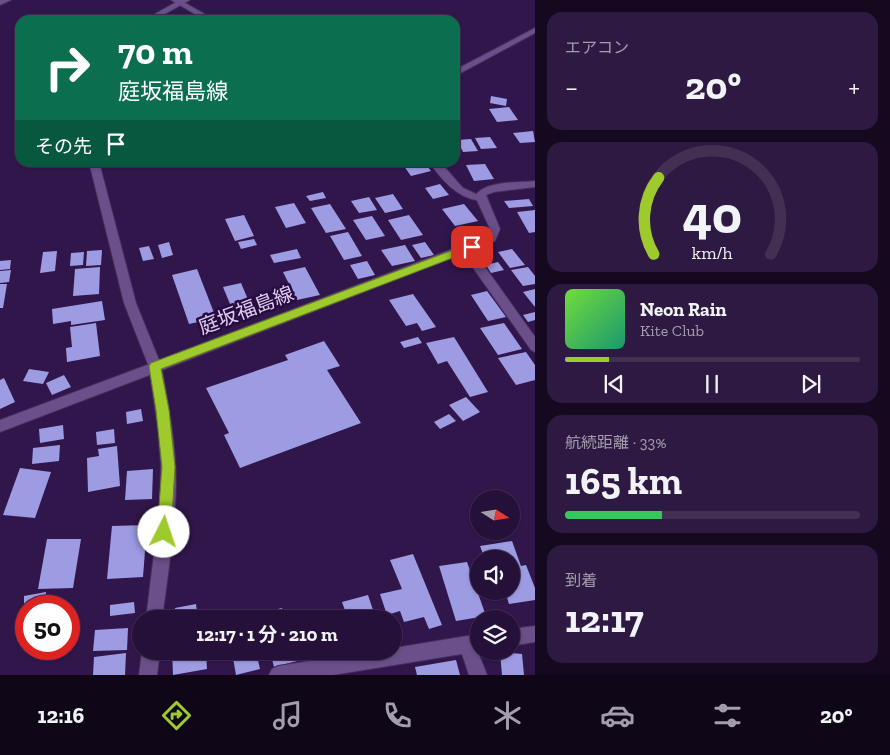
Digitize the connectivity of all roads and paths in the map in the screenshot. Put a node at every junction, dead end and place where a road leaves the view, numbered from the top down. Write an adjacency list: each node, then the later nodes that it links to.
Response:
1 (7, 0): 3 (street)
2 (180, 1): 4 (street); 5 (street)
3 (0, 3)
4 (156, 15)
5 (203, 15)
6 (535, 30): 7 (street)
7 (460, 70)
8 (95, 167): 14 (street)
9 (438, 167): 11 (street)
10 (535, 184): 11 (street)
11 (480, 198): 12 (street, 庭坂福島線)
12 (466, 249): 13 (street); 14 (street, 庭坂福島線)
13 (535, 347)
14 (155, 366): 15 (street, 庭坂福島線); 16 (street)
15 (0, 426)
16 (155, 610)
17 (535, 634): 18 (street)
18 (520, 636)
19 (470, 644): 22 (street)
20 (150, 660): 23 (street)
21 (476, 660): 24 (street)
22 (284, 674)
23 (148, 675)
24 (478, 675)

